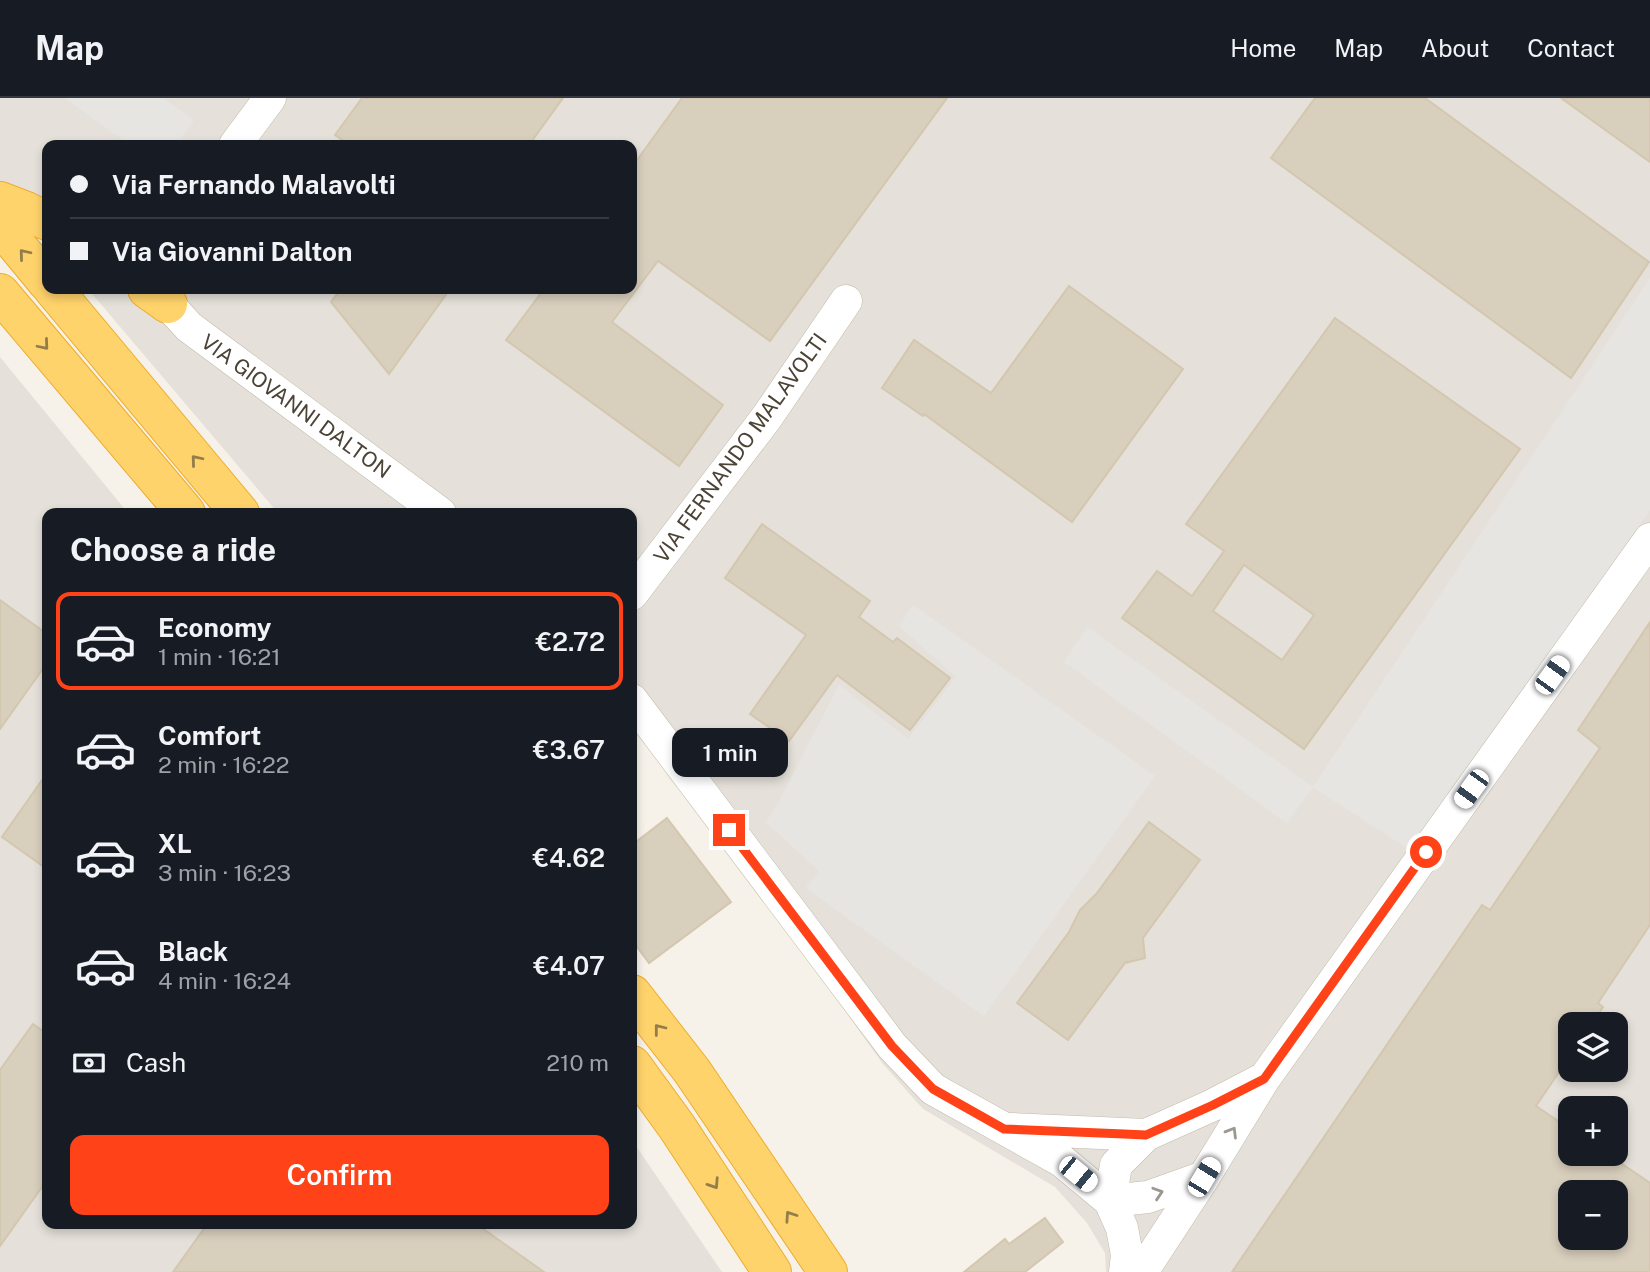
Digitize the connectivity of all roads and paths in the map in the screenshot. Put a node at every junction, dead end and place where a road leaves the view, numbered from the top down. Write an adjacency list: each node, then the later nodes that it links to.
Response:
1 (270, 98): 2 (street)
2 (239, 140)
3 (0, 201): 4 (highway)
4 (42, 219)
5 (0, 225): 6 (highway, one-way to 5)
6 (42, 276)
7 (0, 293): 11 (highway, one-way to 11)
8 (57, 294): 12 (highway, one-way to 8)
9 (161, 294): 13 (street, VIA GIOVANNI DALTON)
10 (846, 301): 15 (street, VIA FERNANDO MALAVOLTI)
11 (182, 508)
12 (236, 508)
13 (433, 508)
14 (1650, 539): 19 (street)
15 (637, 587)
16 (637, 706): 20 (street)
17 (637, 1000): 25 (highway, one-way to 17)
18 (637, 1072): 24 (highway, one-way to 24)
19 (1264, 1079): 21 (street); 22 (street, one-way to 19)
20 (1004, 1129): 21 (street); 23 (street)
21 (1146, 1135): 23 (street)
22 (1204, 1177): 23 (street, one-way to 22); 27 (street)
23 (1110, 1200): 26 (street)
24 (772, 1272)
25 (828, 1272)
26 (1125, 1272)
27 (1142, 1272)

